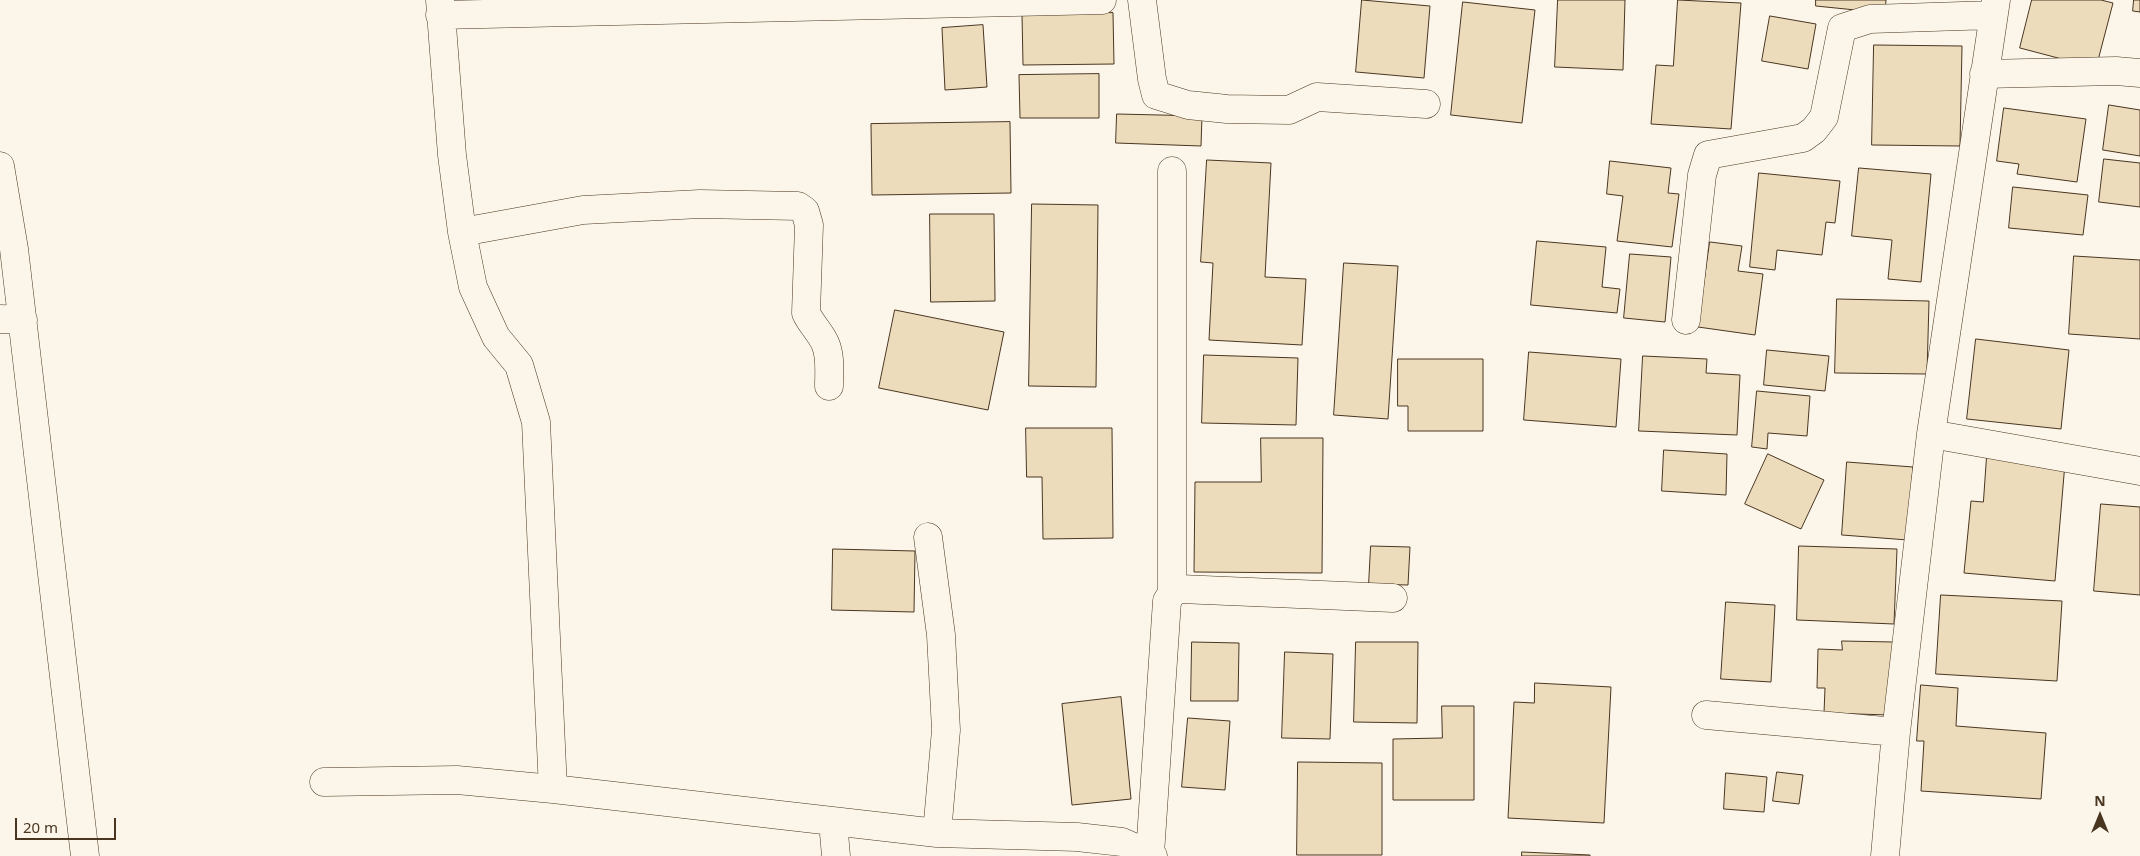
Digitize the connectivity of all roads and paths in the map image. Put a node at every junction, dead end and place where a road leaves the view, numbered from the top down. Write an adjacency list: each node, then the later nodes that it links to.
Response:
1 (1102, 0): 3 (street)
2 (1142, 0): 7 (street)
3 (440, 8): 10 (street)
4 (1994, 8): 6 (street); 12 (street)
5 (2140, 73): 6 (street)
6 (1984, 74): 14 (street)
7 (1426, 104)
8 (0, 166): 11 (street)
9 (1172, 171): 17 (street)
10 (462, 232): 13 (street); 22 (street)
11 (12, 320): 26 (street)
12 (1686, 320)
13 (829, 386)
14 (1931, 434): 15 (street); 20 (street)
15 (2140, 470)
16 (928, 537): 24 (street)
17 (1172, 593): 18 (street); 25 (street)
18 (1393, 598)
19 (1706, 715): 20 (street)
20 (1896, 732): 28 (street)
21 (324, 782): 22 (street)
22 (553, 789): 23 (street)
23 (832, 822): 24 (street); 27 (street)
24 (937, 833): 25 (street)
25 (1151, 855)
26 (85, 856)
27 (836, 856)
28 (1885, 856)

